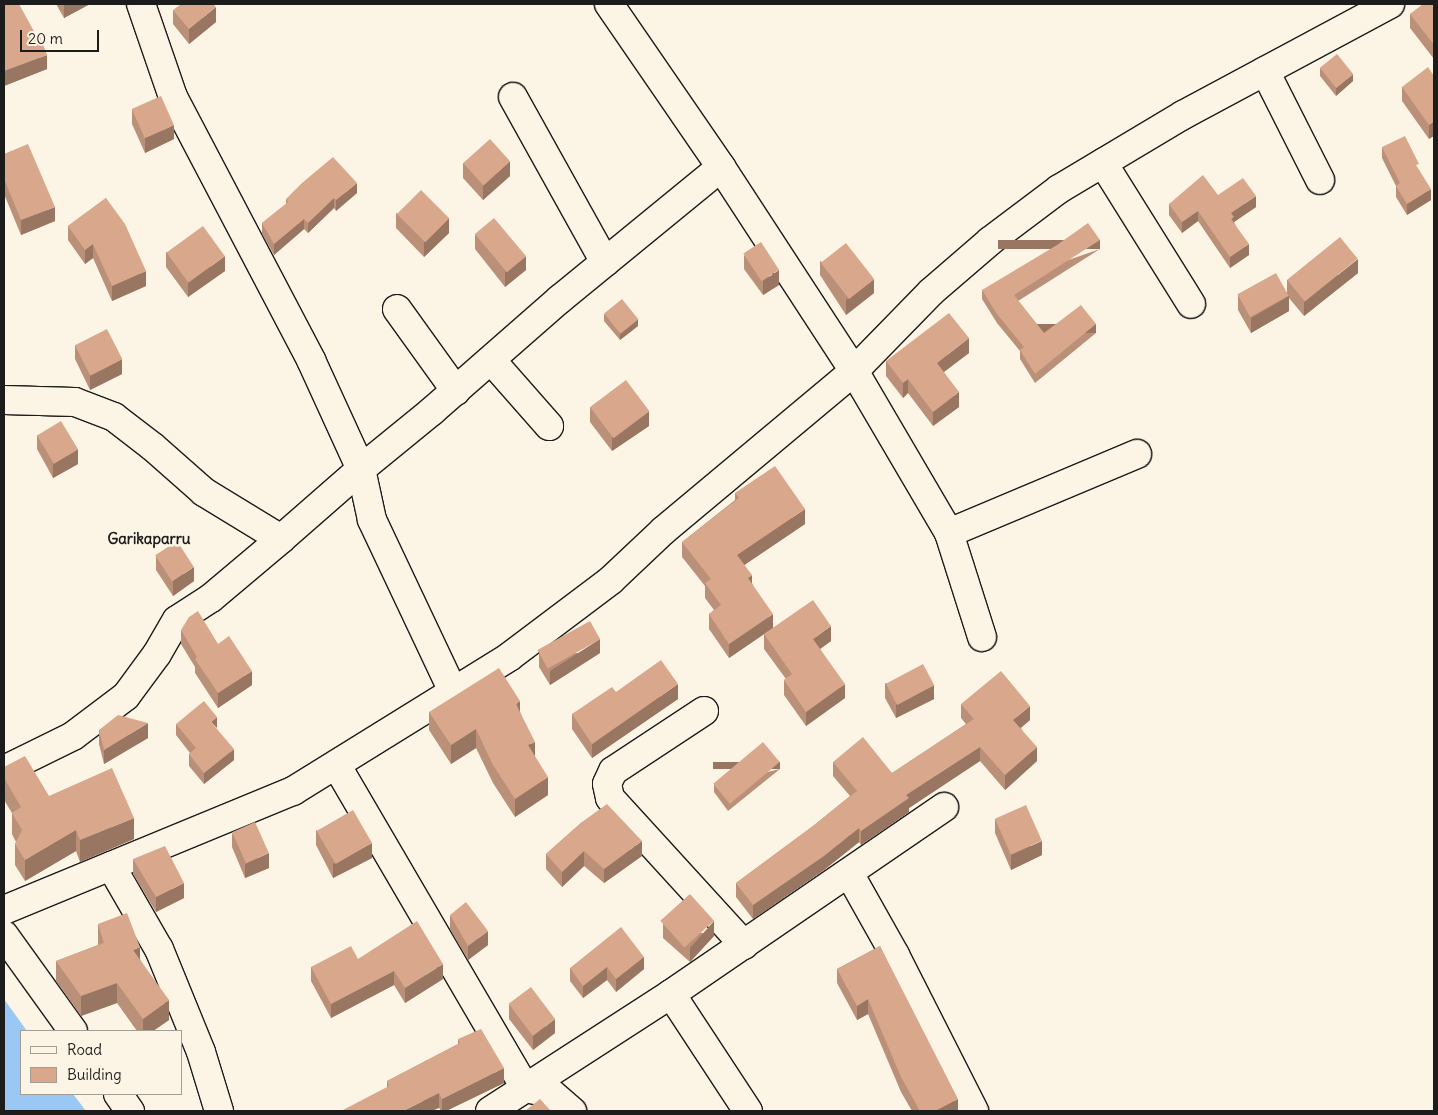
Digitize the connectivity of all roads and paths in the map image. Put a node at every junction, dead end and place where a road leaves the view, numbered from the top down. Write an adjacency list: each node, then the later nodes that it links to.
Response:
1 (141, 4): 18 (street)
2 (610, 4): 7 (street)
3 (1390, 4): 4 (street)
4 (1265, 71): 6 (street); 8 (street)
5 (513, 97): 9 (street)
6 (1102, 163): 10 (street); 13 (street)
7 (721, 167): 9 (street); 13 (street)
8 (1320, 180)
9 (605, 262): 12 (street)
10 (1191, 304)
11 (398, 308): 14 (street)
12 (491, 360): 14 (street); 16 (street)
13 (854, 371): 19 (street); 22 (street)
14 (456, 391): 18 (street)
15 (4, 400): 20 (street)
16 (549, 426)
17 (1137, 454): 19 (street)
18 (361, 469): 20 (street); 22 (street)
19 (949, 533): 21 (street)
20 (281, 539): 25 (street)
21 (982, 637)
22 (453, 691): 24 (street)
23 (704, 711): 31 (street)
24 (337, 766): 27 (street); 34 (street)
25 (4, 770)
26 (944, 807): 28 (street)
27 (111, 866): 29 (street); 37 (street)
28 (849, 873): 31 (street); 41 (street)
29 (4, 910)
30 (4, 935): 33 (street)
31 (744, 945): 32 (street)
32 (671, 994): 34 (street); 40 (street)
33 (72, 1030)
34 (525, 1088): 38 (street); 39 (street)
35 (119, 1095): 36 (street)
36 (130, 1111)
37 (219, 1111)
38 (490, 1111)
39 (572, 1111)
40 (748, 1111)
41 (974, 1111)

